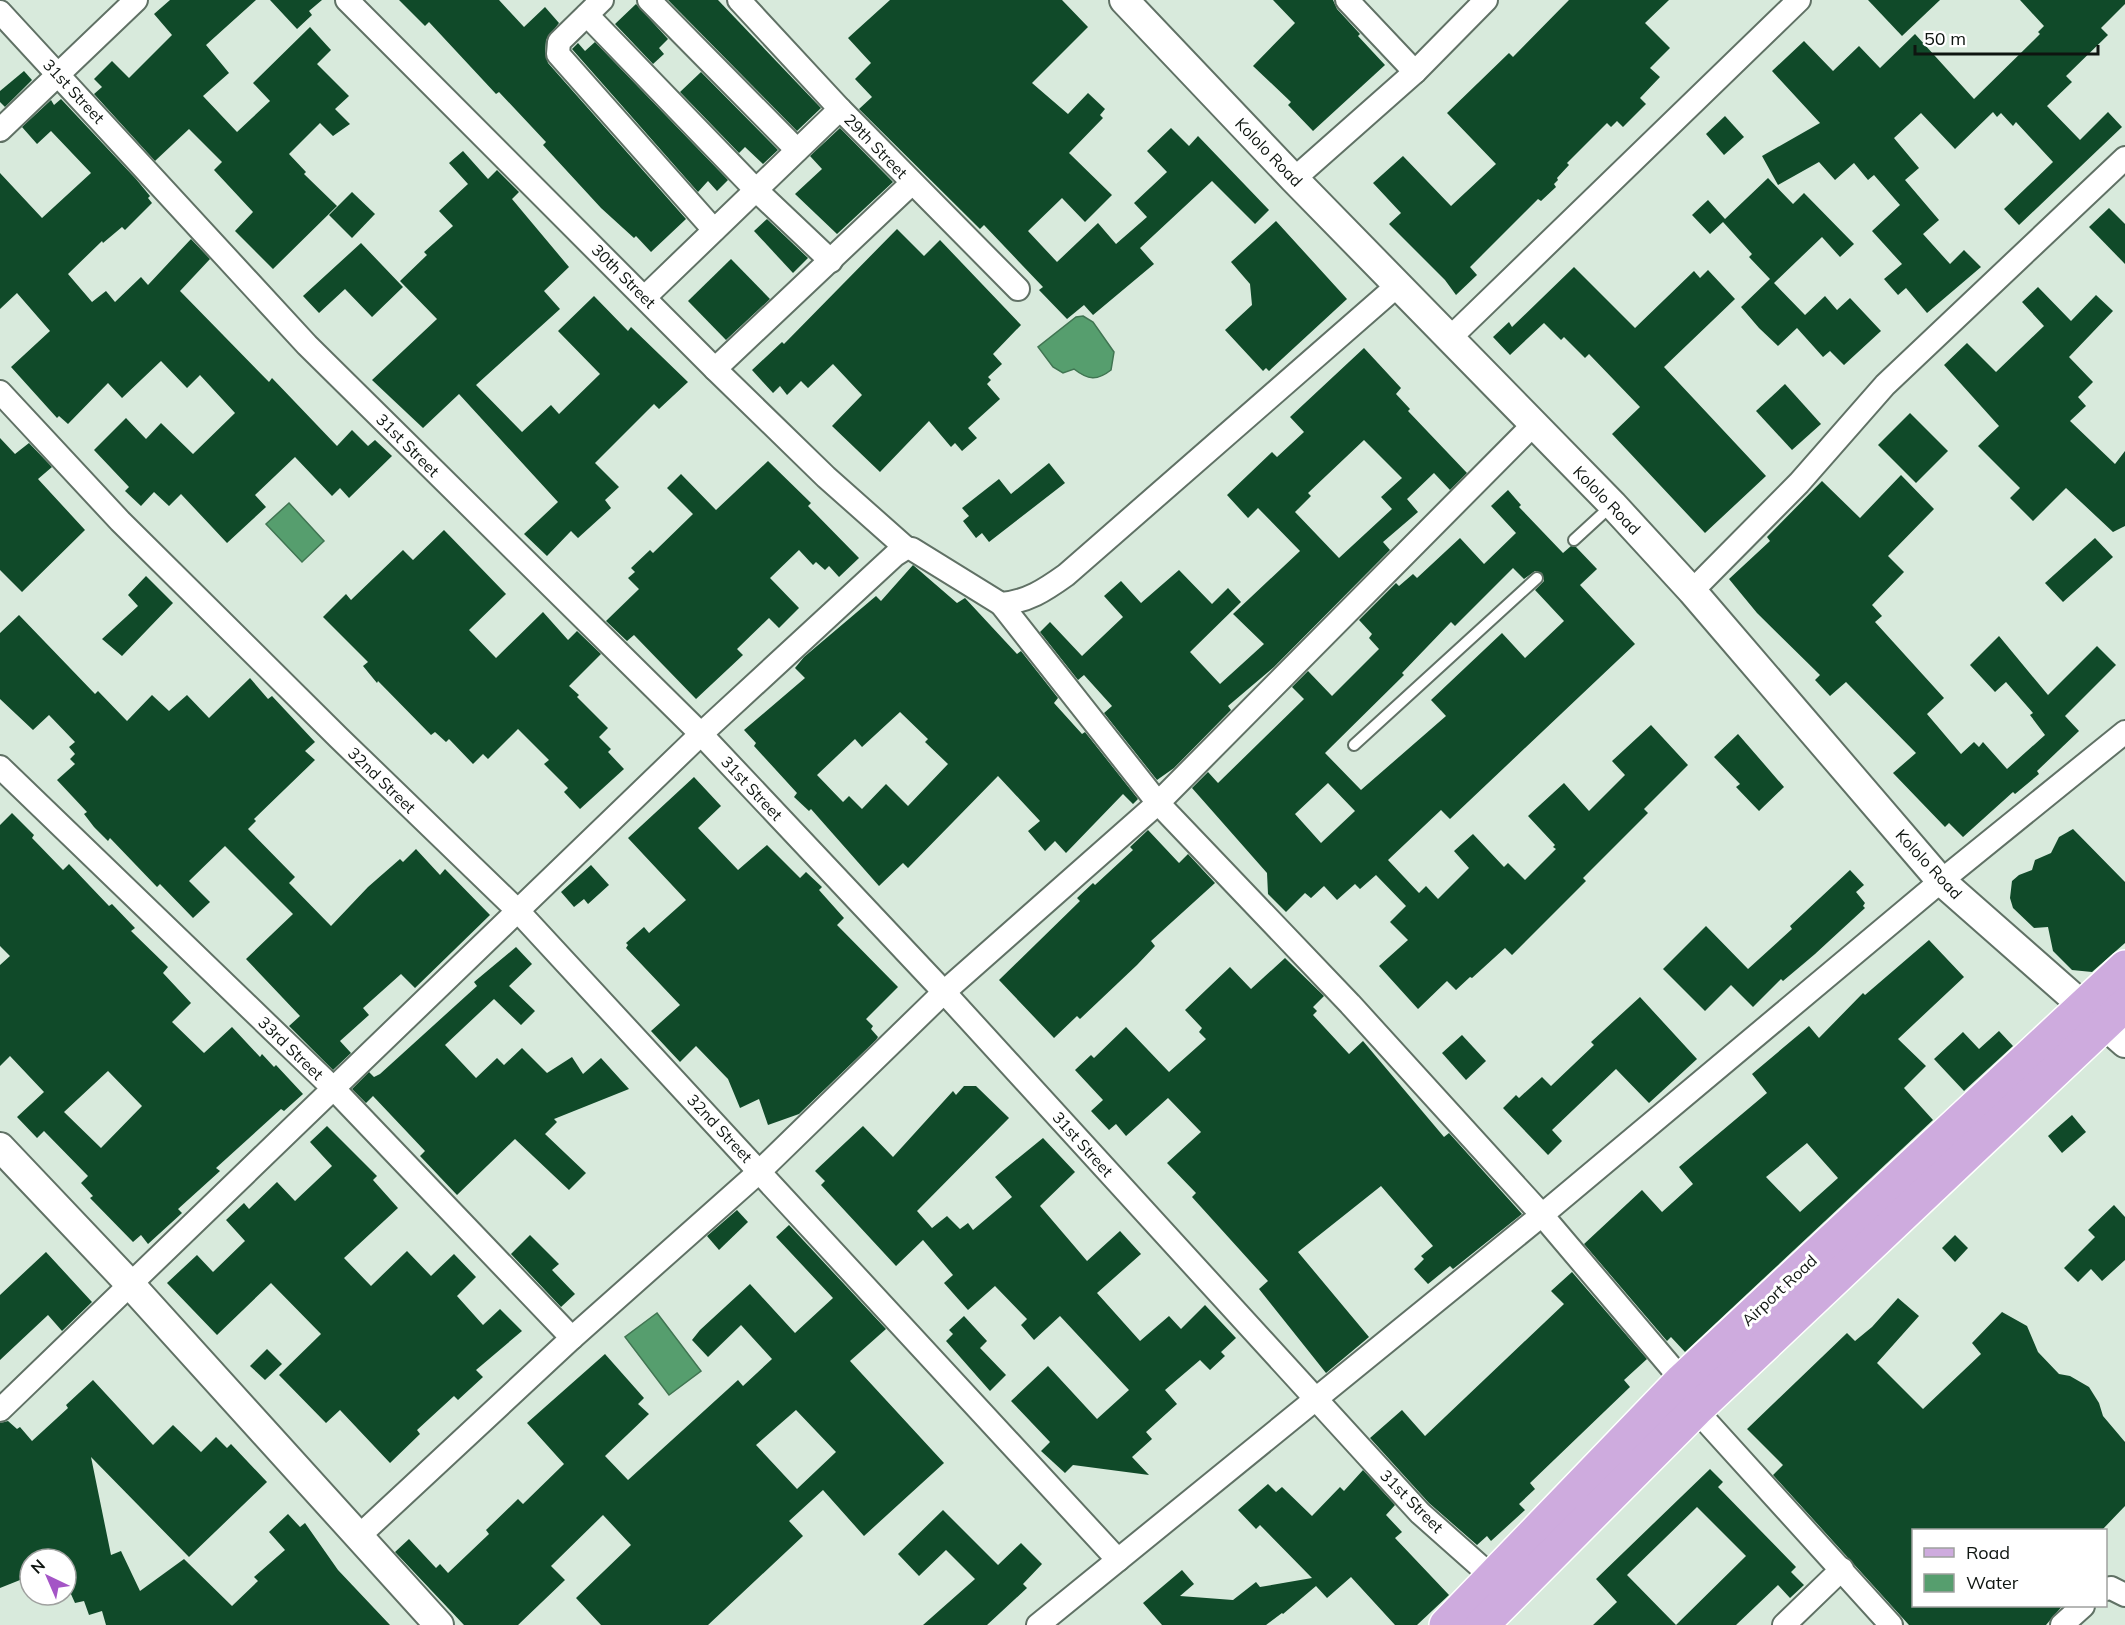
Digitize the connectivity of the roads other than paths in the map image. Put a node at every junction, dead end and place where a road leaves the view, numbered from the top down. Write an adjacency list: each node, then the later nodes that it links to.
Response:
1 (136, 0): 12 (street)
2 (347, 0): 24 (street, 30th Street)
3 (649, 0): 15 (street)
4 (739, 0): 13 (street, 29th Street)
5 (1124, 0): 17 (street, Kololo Road)
6 (1347, 0): 11 (street)
7 (1486, 0): 11 (street)
8 (1799, 0): 25 (street)
9 (595, 8): 19 (street); 20 (street)
10 (0, 12): 12 (street, 31st Street)
11 (1415, 72): 17 (street)
12 (59, 74): 14 (street); 36 (street, 31st Street)
13 (840, 109): 15 (street); 18 (street, 29th Street)
14 (0, 130)
15 (797, 150): 19 (street)
16 (2125, 158): 33 (street)
17 (1294, 179): 22 (street, Kololo Road)
18 (912, 183): 21 (street); 23 (street, 29th Street)
19 (755, 189): 20 (street); 21 (street)
20 (714, 230): 24 (street)
21 (831, 261): 26 (street)
22 (1398, 285): 25 (street, Kololo Road); 34 (street)
23 (1018, 289)
24 (645, 297): 26 (street, 30th Street)
25 (1450, 338): 28 (street, Kololo Road)
26 (715, 369): 31 (street, 30th Street)
27 (0, 392): 41 (street, 32nd Street)
28 (1534, 424): 29 (street, Kololo Road); 39 (street)
29 (1613, 504): 30 (lane); 33 (street, Kololo Road)
30 (1574, 540)
31 (906, 548): 34 (street, 30th Street); 36 (street)
32 (1537, 578): 37 (lane)
33 (1692, 591): 40 (street, Kololo Road)
34 (1001, 604): 39 (street, 30th Street)
35 (2125, 732): 40 (street)
36 (701, 734): 41 (street); 43 (street, 31st Street)
37 (1354, 745)
38 (0, 767): 45 (street, 33rd Street)
39 (1158, 803): 43 (street); 48 (street, 30th Street)
40 (1941, 881): 44 (street, Kololo Road); 48 (street)
41 (518, 911): 45 (street); 47 (street, 32nd Street)
42 (2125, 967): 44 (main road, Airport Road)
43 (944, 992): 47 (street); 52 (street, 31st Street)
44 (2109, 1020): 51 (main road, Airport Road); 54 (main road, Airport Road)
45 (334, 1089): 49 (street); 50 (street, 33rd Street)
46 (0, 1147): 49 (street)
47 (760, 1171): 50 (street); 56 (street, 32nd Street)
48 (1542, 1215): 51 (street, 30th Street); 52 (street)
49 (130, 1284): 53 (street); 55 (street)
50 (572, 1338): 55 (street)
51 (1682, 1380): 54 (street, 30th Street); 58 (main road, Airport Road)
52 (1315, 1397): 56 (street); 58 (street, 31st Street)
53 (0, 1410)
54 (1696, 1410): 57 (street, 30th Street); 65 (main road, Airport Road)
55 (358, 1537): 62 (street)
56 (1118, 1560): 63 (street)
57 (1842, 1569): 66 (street); 67 (street, 30th Street)
58 (1491, 1576): 64 (main road, Airport Road)
59 (2107, 1589): 60 (street)
60 (2125, 1595)
61 (2081, 1607): 68 (street)
62 (439, 1625)
63 (1038, 1625)
64 (1446, 1625)
65 (1482, 1625)
66 (1784, 1625)
67 (1891, 1625)
68 (2062, 1625)

